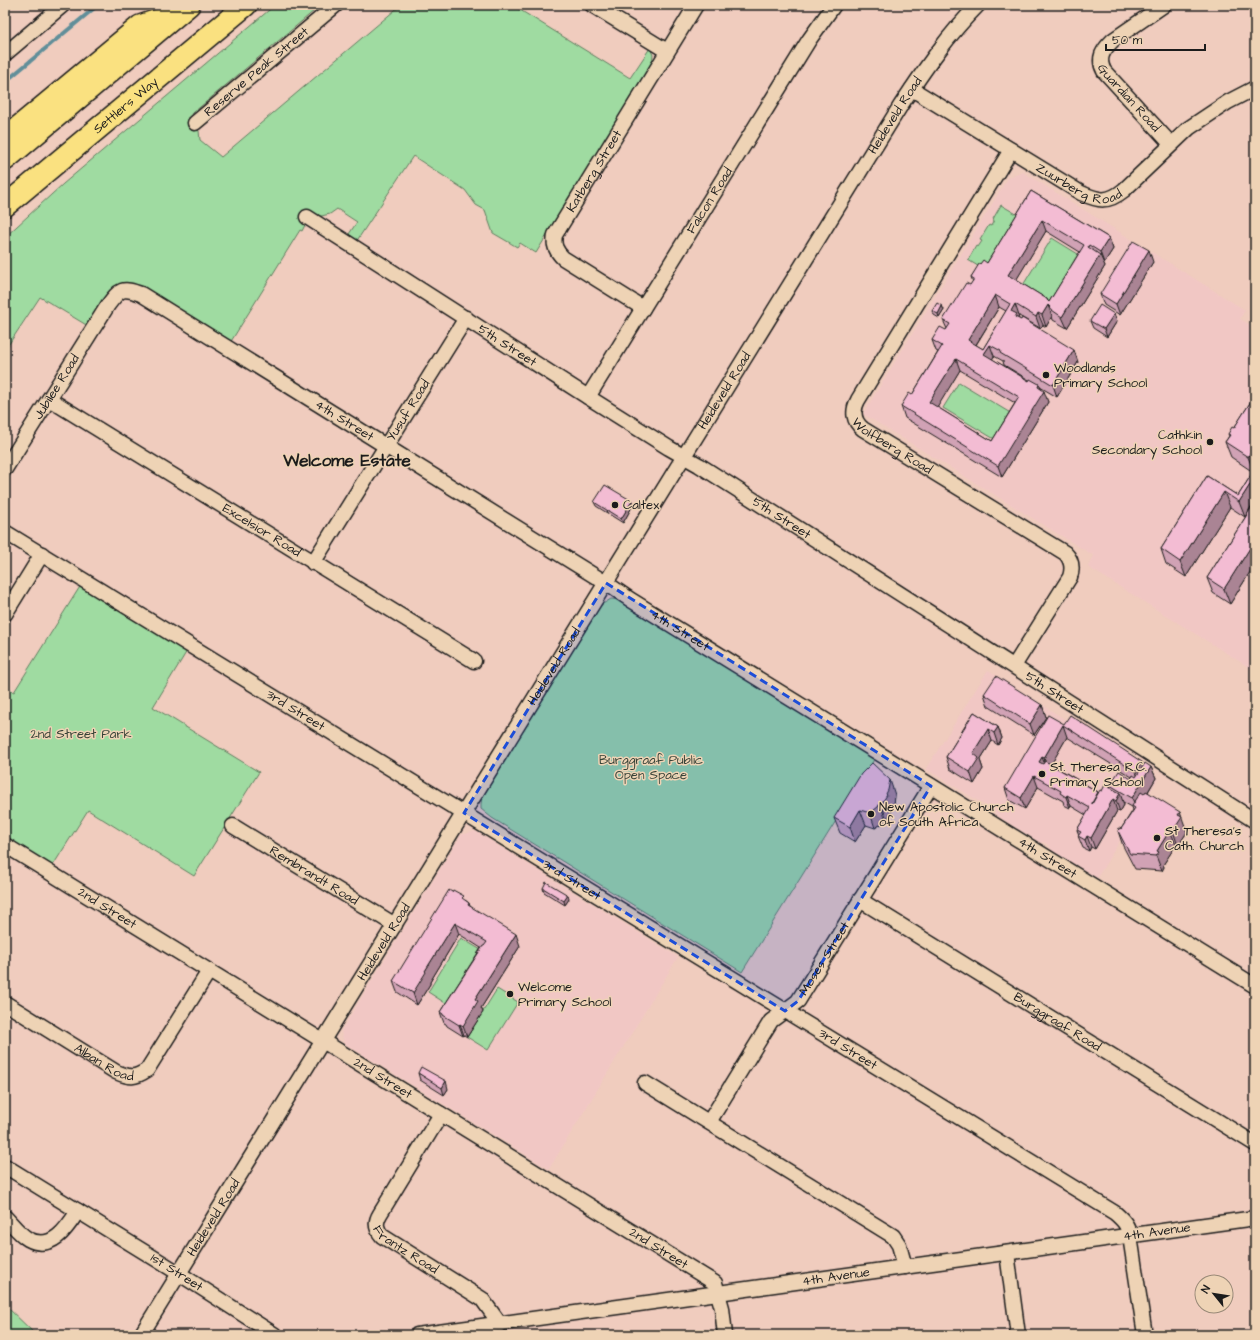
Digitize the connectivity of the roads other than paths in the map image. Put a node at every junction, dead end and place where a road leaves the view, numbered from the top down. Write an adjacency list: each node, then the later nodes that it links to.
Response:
1 (64, 5): 11 (street)
2 (246, 5): 19 (highway, Settlers Way)
3 (336, 5): 14 (street, Reserve Peak Street)
4 (592, 5): 10 (street)
5 (696, 5): 10 (street, Katberg Street)
6 (834, 5): 22 (street, Falcon Road)
7 (978, 5): 13 (street, Heideveld Road)
8 (1164, 5): 16 (street, Guardian Road)
9 (186, 8): 15 (highway); 18 (highway)
10 (667, 51): 22 (street, Katberg Street)
11 (5, 54)
12 (1255, 88): 16 (street, Zuurberg Road)
13 (912, 89): 17 (street, Zuurberg Road); 27 (street, Heideveld Road)
14 (195, 124)
15 (5, 138)
16 (1171, 144): 17 (street, Zuurberg Road)
17 (1011, 150): 35 (street, Wolfberg Road)
18 (5, 160)
19 (5, 206)
20 (307, 217): 23 (street, 5th Street)
21 (108, 305): 25 (street, Jubilee Road); 26 (street, 4th Street)
22 (643, 308): 24 (street, Falcon Road)
23 (466, 318): 24 (street, 5th Street); 26 (street, Yusuf Road)
24 (588, 397): 27 (street, 5th Street)
25 (49, 399): 28 (street, Jubilee Road); 31 (street, Excelsior Road)
26 (386, 446): 31 (street, Yusuf Road); 32 (street, 4th Street)
27 (684, 457): 32 (street, Heideveld Road); 35 (street, 5th Street)
28 (5, 469)
29 (5, 532): 30 (street, 3rd Street)
30 (42, 554): 33 (street); 37 (street, 3rd Street)
31 (313, 563): 34 (street, Excelsior Road)
32 (606, 583): 36 (street, 4th Street); 37 (street, Heideveld Road)
33 (5, 614)
34 (474, 661)
35 (1014, 666): 38 (street, 5th Street)
36 (930, 786): 41 (street, Moses Street); 44 (street, 4th Street)
37 (464, 813): 42 (street, Heideveld Road); 46 (street, 3rd Street)
38 (1255, 821)
39 (232, 826): 42 (street, Rembrandt Road)
40 (5, 846): 43 (street, 2nd Street)
41 (860, 900): 46 (street, Moses Street); 51 (street, Burggraaf Road)
42 (395, 925): 47 (street, Heideveld Road)
43 (209, 971): 45 (street, Alban Road); 47 (street, 2nd Street)
44 (1255, 986)
45 (5, 1003)
46 (785, 1011): 50 (street, Moses Street); 56 (street, 3rd Street)
47 (323, 1041): 49 (street, 2nd Street); 59 (street, Heideveld Road)
48 (645, 1083): 50 (street)
49 (441, 1114): 60 (street, 2nd Street); 61 (street, Frantz Road)
50 (709, 1122): 58 (street)
51 (1255, 1144)
52 (5, 1166): 53 (street, 1st Street)
53 (78, 1211): 54 (street); 59 (street, 1st Street)
54 (5, 1218)
55 (1255, 1218): 56 (street, 4th Avenue)
56 (1130, 1236): 57 (street, 4th Avenue); 67 (street, 3rd Street)
57 (1007, 1253): 58 (street, 4th Avenue); 66 (street)
58 (905, 1267): 60 (street, 4th Avenue)
59 (179, 1274): 62 (street, Heideveld Road); 63 (street, 1st Street)
60 (717, 1293): 61 (street, 4th Avenue); 65 (street, 2nd Street)
61 (500, 1324): 64 (street, 4th Avenue)
62 (142, 1335)
63 (275, 1335)
64 (417, 1335)
65 (725, 1335)
66 (1018, 1335)
67 (1145, 1335)

